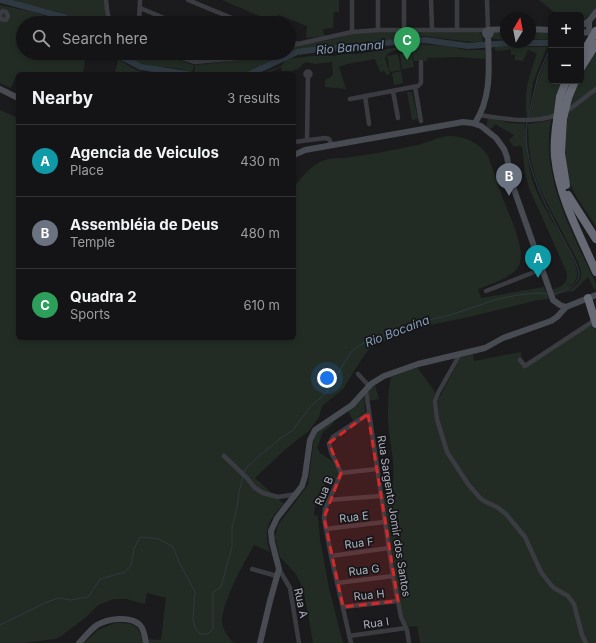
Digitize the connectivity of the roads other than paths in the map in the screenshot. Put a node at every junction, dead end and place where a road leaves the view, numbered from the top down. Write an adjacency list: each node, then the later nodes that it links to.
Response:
1 (106, 0): 12 (street)
2 (140, 0): 10 (street)
3 (188, 0): 15 (street)
4 (352, 0): 25 (street)
5 (378, 0): 22 (street)
6 (404, 0): 23 (street)
7 (431, 0): 18 (street)
8 (457, 0): 19 (street)
9 (488, 0): 28 (street)
10 (140, 8): 13 (street); 14 (street)
11 (596, 12): 16 (main road)
12 (108, 16)
13 (139, 16)
14 (159, 16)
15 (227, 16)
16 (589, 21): 17 (main road); 27 (main road)
17 (584, 24)
18 (432, 29): 19 (street); 23 (street)
19 (457, 29): 28 (street)
20 (500, 29): 28 (main road)
21 (536, 29): 24 (main road)
22 (378, 30): 23 (street); 25 (street)
23 (404, 30)
24 (548, 30)
25 (352, 32): 29 (street)
26 (584, 32): 27 (main road)
27 (595, 32): 31 (highway, bridge)
28 (488, 33): 47 (main road)
29 (298, 44)
30 (596, 44): 32 (highway)
31 (584, 57)
32 (584, 59)
33 (188, 60): 34 (street)
34 (211, 60)
35 (421, 62): 39 (street)
36 (308, 76): 53 (street)
37 (566, 84): 45 (highway)
38 (573, 84): 45 (highway)
39 (415, 87): 42 (street); 52 (street)
40 (0, 88): 44 (main road)
41 (596, 89): 47 (street)
42 (393, 91): 43 (street); 48 (street)
43 (365, 96): 46 (street); 51 (street)
44 (16, 97)
45 (564, 98): 49 (highway, bridge)
46 (350, 99)
47 (480, 115): 50 (main road)
48 (398, 118)
49 (560, 119): 57 (highway); 61 (highway)
50 (475, 123): 52 (main road); 60 (main road)
51 (369, 124)
52 (421, 125): 55 (main road)
53 (307, 140): 54 (street); 55 (street)
54 (296, 142)
55 (332, 145): 56 (main road)
56 (296, 154)
57 (568, 195): 58 (highway); 59 (highway)
58 (596, 240)
59 (596, 260)
60 (542, 269): 62 (street); 64 (main road)
61 (596, 271)
62 (486, 291)
63 (592, 296): 64 (main road); 65 (highway)
64 (566, 307): 66 (main road)
65 (596, 322): 67 (street)
66 (460, 354): 69 (main road); 97 (street)
67 (520, 360)
68 (358, 374): 69 (street)
69 (368, 389): 70 (street, Rua Sargento Jomir dos Santos); 74 (main road)
70 (368, 414): 72 (street, Rua Sargento Jomir dos Santos); 73 (street, Rua B)
71 (224, 456): 74 (street)
72 (377, 469): 73 (street); 75 (street, Rua Sargento Jomir dos Santos)
73 (341, 473): 76 (street, Rua B)
74 (297, 494): 81 (main road)
75 (380, 496): 76 (street); 77 (street, Rua Sargento Jomir dos Santos)
76 (329, 500): 78 (street, Rua B)
77 (384, 522): 78 (street, Rua E); 79 (street, Rua Sargento Jomir dos Santos)
78 (326, 529): 80 (street, Rua B)
79 (389, 548): 80 (street, Rua F); 83 (street, Rua Sargento Jomir dos Santos)
80 (331, 556): 86 (street, Rua B)
81 (279, 568): 84 (main road); 85 (street, Rua A)
82 (252, 569): 84 (street)
83 (393, 576): 86 (street, Rua G); 87 (street, Rua Sargento Jomir dos Santos)
84 (276, 580): 85 (street); 93 (main road)
85 (286, 582): 94 (street, Rua A)
86 (337, 583): 88 (street, Rua B)
87 (398, 601): 88 (street, Rua H); 89 (street, Rua Sargento Jomir dos Santos)
88 (343, 607): 90 (street, Rua B)
89 (406, 628): 90 (street, Rua I); 96 (street, Rua Sargento Jomir dos Santos)
90 (349, 636): 95 (street, Rua B)
91 (79, 643): 92 (main road)
92 (146, 643)
93 (260, 643)
94 (299, 643)
95 (351, 643)
96 (409, 643)
97 (586, 643)

